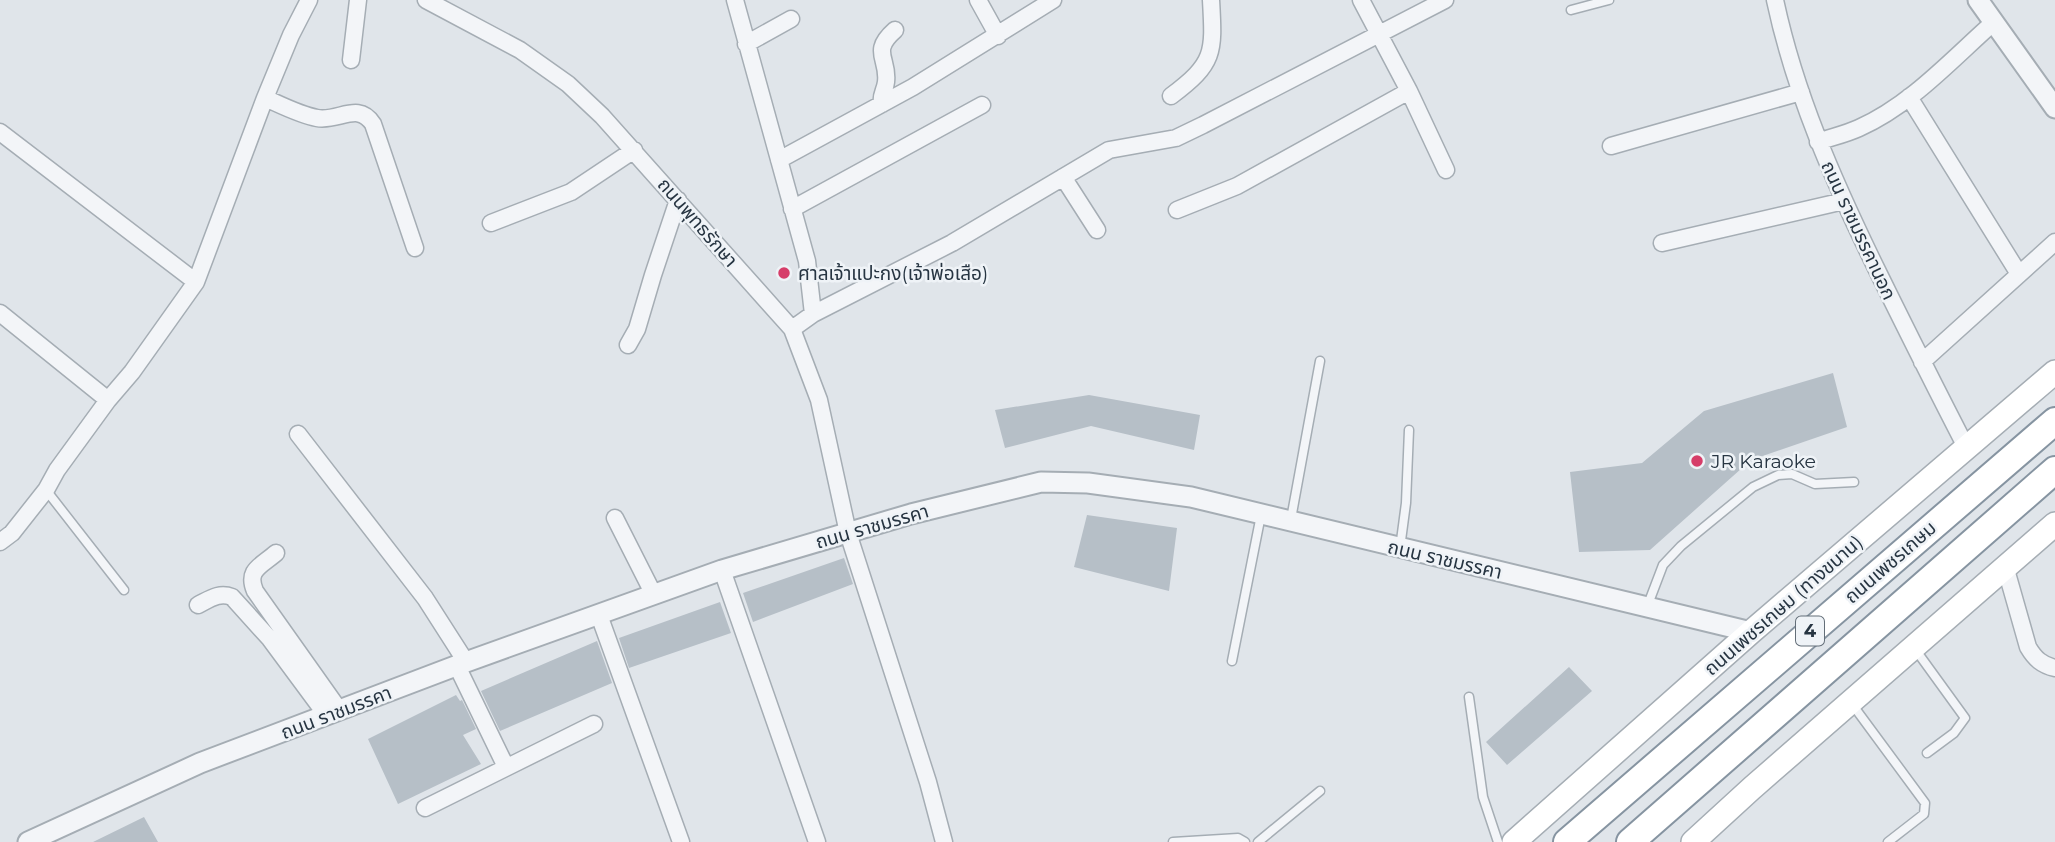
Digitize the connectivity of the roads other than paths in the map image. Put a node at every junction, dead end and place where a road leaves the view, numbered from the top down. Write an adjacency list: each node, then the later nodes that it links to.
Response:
1 (309, 0): 25 (street)
2 (358, 0): 20 (street)
3 (426, 0): 32 (street, ถนนพุทธรักษา)
4 (736, 0): 19 (street)
5 (978, 0): 18 (street)
6 (1053, 0): 18 (street)
7 (1211, 0): 23 (street)
8 (1361, 0): 17 (street)
9 (1445, 0): 17 (street)
10 (1609, 0): 13 (lane)
11 (1775, 0): 22 (street, ถนน ราชมรรคานอก)
12 (1978, 0): 15 (street)
13 (1571, 10)
14 (792, 19): 19 (street)
15 (1994, 22): 24 (street); 28 (street)
16 (895, 30): 26 (street)
17 (1380, 33): 21 (street); 35 (street)
18 (998, 36): 26 (street)
19 (746, 44): 33 (street)
20 (351, 60)
21 (1409, 91): 34 (street); 39 (street)
22 (1801, 92): 30 (street, ถนน ราชมรรคานอก); 31 (street)
23 (1171, 96)
24 (1909, 97): 30 (street); 45 (street)
25 (265, 98): 44 (street); 46 (street)
26 (882, 104): 33 (street)
27 (982, 105): 38 (street)
28 (2055, 108)
29 (0, 132): 46 (street)
30 (1818, 142): 37 (street, ถนน ราชมรรคานอก)
31 (1611, 146)
32 (634, 150): 36 (street, ถนนพุทธรักษา); 40 (street)
33 (779, 160): 38 (street)
34 (1446, 170)
35 (1063, 177): 41 (street); 48 (street)
36 (678, 200): 49 (street, ถนนพุทธรักษา); 50 (street)
37 (1843, 201): 43 (street); 52 (street, ถนน ราชมรรคานอก)
38 (792, 209): 48 (street)
39 (1177, 210)
40 (491, 223)
41 (1097, 230)
42 (2055, 242): 45 (street)
43 (1662, 243)
44 (415, 248)
45 (2019, 274): 52 (street)
46 (196, 282): 54 (street)
47 (0, 313): 54 (street)
48 (813, 314): 49 (street)
49 (792, 329): 66 (street, ถนนพุทธรักษา)
50 (628, 345)
51 (1320, 361): 64 (lane)
52 (1922, 362): 58 (street, ถนน ราชมรรคานอก)
53 (2055, 372): 58 (main road, ถนนเพชรเกษม (ทางขนาน) / 4)
54 (108, 400): 61 (street)
55 (2055, 421): 99 (highway, ถนนเพชรเกษม / 4)
56 (1409, 430): 68 (lane)
57 (298, 434): 80 (street)
58 (1967, 449): 77 (main road, ถนนเพชรเกษม (ทางขนาน) / 4)
59 (2055, 470): 100 (highway, ถนนเพชรเกษม / 4)
60 (1854, 482): 75 (lane)
61 (46, 490): 67 (street); 72 (lane)
62 (1261, 515): 64 (street, ถนน ราชมรรคา); 66 (street, ถนน ราชมรรคา); 79 (lane)
63 (615, 518): 73 (street)
64 (1290, 522): 68 (street, ถนน ราชมรรคา)
65 (2055, 524): 70 (main road)
66 (848, 533): 71 (street, ถนน ราชมรรคา); 93 (street, ถนนพุทธรักษา)
67 (0, 542)
68 (1400, 548): 75 (street, ถนน ราชมรรคา)
69 (276, 552): 84 (street)
70 (2005, 566): 78 (main road); 81 (street)
71 (722, 570): 73 (street, ถนน ราชมรรคา); 92 (street)
72 (124, 590)
73 (654, 595): 76 (street, ถนน ราชมรรคา)
74 (198, 605): 84 (street)
75 (1647, 607): 77 (street, ถนน ราชมรรคา)
76 (599, 615): 80 (street, ถนน ราชมรรคา); 91 (street)
77 (1751, 632): 98 (main road, ถนนเพชรเกษม (ทางขนาน) / 4)
78 (1913, 647): 83 (main road); 86 (lane)
79 (1231, 661)
80 (461, 664): 84 (street, ถนน ราชมรรคา); 87 (street)
81 (2055, 668)
82 (1469, 697): 97 (lane)
83 (1850, 702): 101 (main road); 102 (lane)
84 (334, 714): 90 (street, ถนน ราชมรรคา)
85 (594, 724): 87 (street)
86 (1927, 754)
87 (506, 767): 89 (street)
88 (1320, 791): 96 (lane)
89 (425, 808)
90 (37, 840)
91 (681, 842)
92 (817, 842)
93 (944, 842)
94 (1173, 842): 95 (lane)
95 (1245, 842)
96 (1258, 842)
97 (1498, 842)
98 (1514, 842)
99 (1567, 842)
100 (1630, 842)
101 (1693, 842)
102 (1888, 842)

